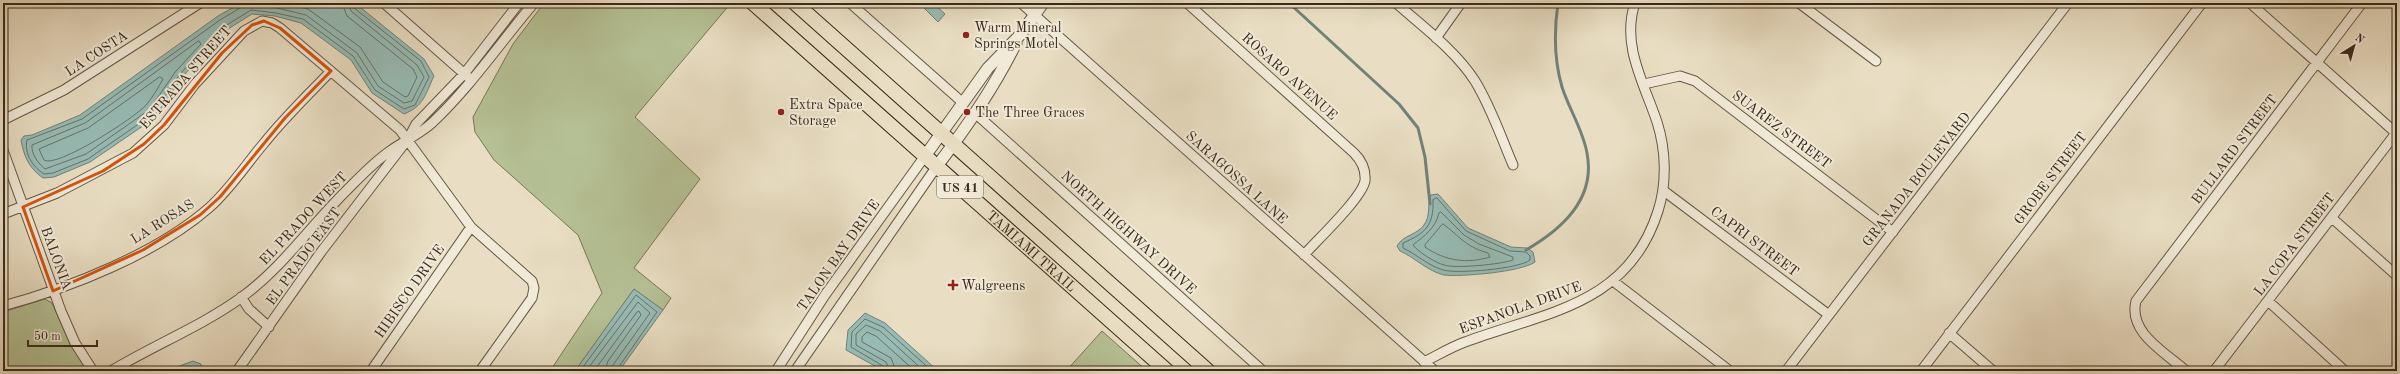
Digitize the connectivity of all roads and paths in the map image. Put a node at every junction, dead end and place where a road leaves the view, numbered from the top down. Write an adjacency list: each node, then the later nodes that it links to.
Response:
1 (200, 3): 31 (street, LA COSTA)
2 (384, 3): 26 (street)
3 (518, 3): 19 (street); 26 (street, EL PRADO EAST)
4 (534, 3): 19 (street, EL PRADO WEST)
5 (753, 3): 37 (main road, TAMIAMI TRAIL / US 41)
6 (794, 3): 32 (main road, TAMIAMI TRAIL / US 41)
7 (850, 3): 29 (street)
8 (1021, 3): 20 (street, SARAGOSSA LANE)
9 (1043, 3): 20 (street)
10 (1187, 3): 46 (street, ROSARO AVENUE)
11 (1396, 3): 22 (street)
12 (1461, 3): 22 (street)
13 (1636, 3): 28 (street, ESPANOLA DRIVE)
14 (1799, 3): 23 (street)
15 (2068, 3): 45 (street, GRANADA BOULEVARD)
16 (2202, 3): 55 (street, GROBE STREET)
17 (2250, 3): 24 (street)
18 (2362, 3): 24 (street, BULLARD STREET)
19 (527, 11): 27 (street, EL PRADO WEST)
20 (1034, 15): 21 (street); 46 (street, SARAGOSSA LANE)
21 (1021, 34): 29 (street); 30 (street)
22 (1436, 38): 38 (street)
23 (1876, 61)
24 (2317, 63): 33 (street); 72 (street, BULLARD STREET)
25 (331, 71): 34 (street, ESTRADA STREET); 41 (street, ESTRADA STREET); 49 (street, LA ROSAS)
26 (464, 74): 27 (street); 34 (street, EL PRADO EAST)
27 (472, 80): 34 (street, EL PRADO WEST)
28 (1644, 84): 40 (street, ESPANOLA DRIVE); 45 (street, SUAREZ STREET)
29 (962, 102): 32 (street)
30 (976, 114): 35 (street); 66 (street, NORTH HIGHWAY DRIVE)
31 (3, 120)
32 (941, 134): 35 (main road, TAMIAMI TRAIL / US 41); 37 (street)
33 (2397, 134): 43 (street, LA COPA STREET)
34 (408, 139): 44 (street, ESTRADA STREET); 50 (street, EL PRADO WEST); 54 (street, EL PRADO EAST)
35 (954, 145): 39 (street); 65 (main road, TAMIAMI TRAIL / US 41)
36 (3, 150): 41 (street, BALONIA)
37 (925, 156): 39 (main road, TAMIAMI TRAIL / US 41); 62 (street, TALON BAY DRIVE)
38 (1513, 165)
39 (937, 166): 63 (street); 64 (main road, TAMIAMI TRAIL / US 41)
40 (1664, 191): 48 (street, ESPANOLA DRIVE); 53 (street, CAPRI STREET)
41 (23, 207): 42 (street, ESTRADA STREET); 49 (street, BALONIA)
42 (3, 214)
43 (2332, 218): 47 (street); 51 (street, LA COPA STREET)
44 (471, 227): 60 (street, HIBISCO DRIVE); 61 (street, ESTRADA STREET)
45 (1893, 232): 53 (street, GRANADA BOULEVARD)
46 (1304, 255): 56 (street, SARAGOSSA LANE)
47 (2397, 276)
48 (1613, 281): 56 (street, ESPANOLA DRIVE); 68 (street)
49 (53, 291): 52 (street, LA ROSAS); 57 (street, BALONIA)
50 (241, 297): 54 (street); 58 (street, EL PRADO WEST)
51 (2268, 301): 73 (street, LA COPA STREET); 74 (street)
52 (3, 306)
53 (1829, 315): 69 (street, GRANADA BOULEVARD)
54 (269, 327): 59 (street, EL PRADO EAST)
55 (1949, 333): 70 (street, GROBE STREET); 71 (street)
56 (1424, 362): 67 (street, SARAGOSSA LANE)
57 (93, 371)
58 (111, 371)
59 (237, 371)
60 (371, 371)
61 (480, 371)
62 (776, 371)
63 (795, 371)
64 (1167, 371)
65 (1208, 371)
66 (1263, 371)
67 (1435, 371)
68 (1730, 371)
69 (1786, 371)
70 (1921, 371)
71 (1993, 371)
72 (2186, 371)
73 (2214, 371)
74 (2345, 371)

